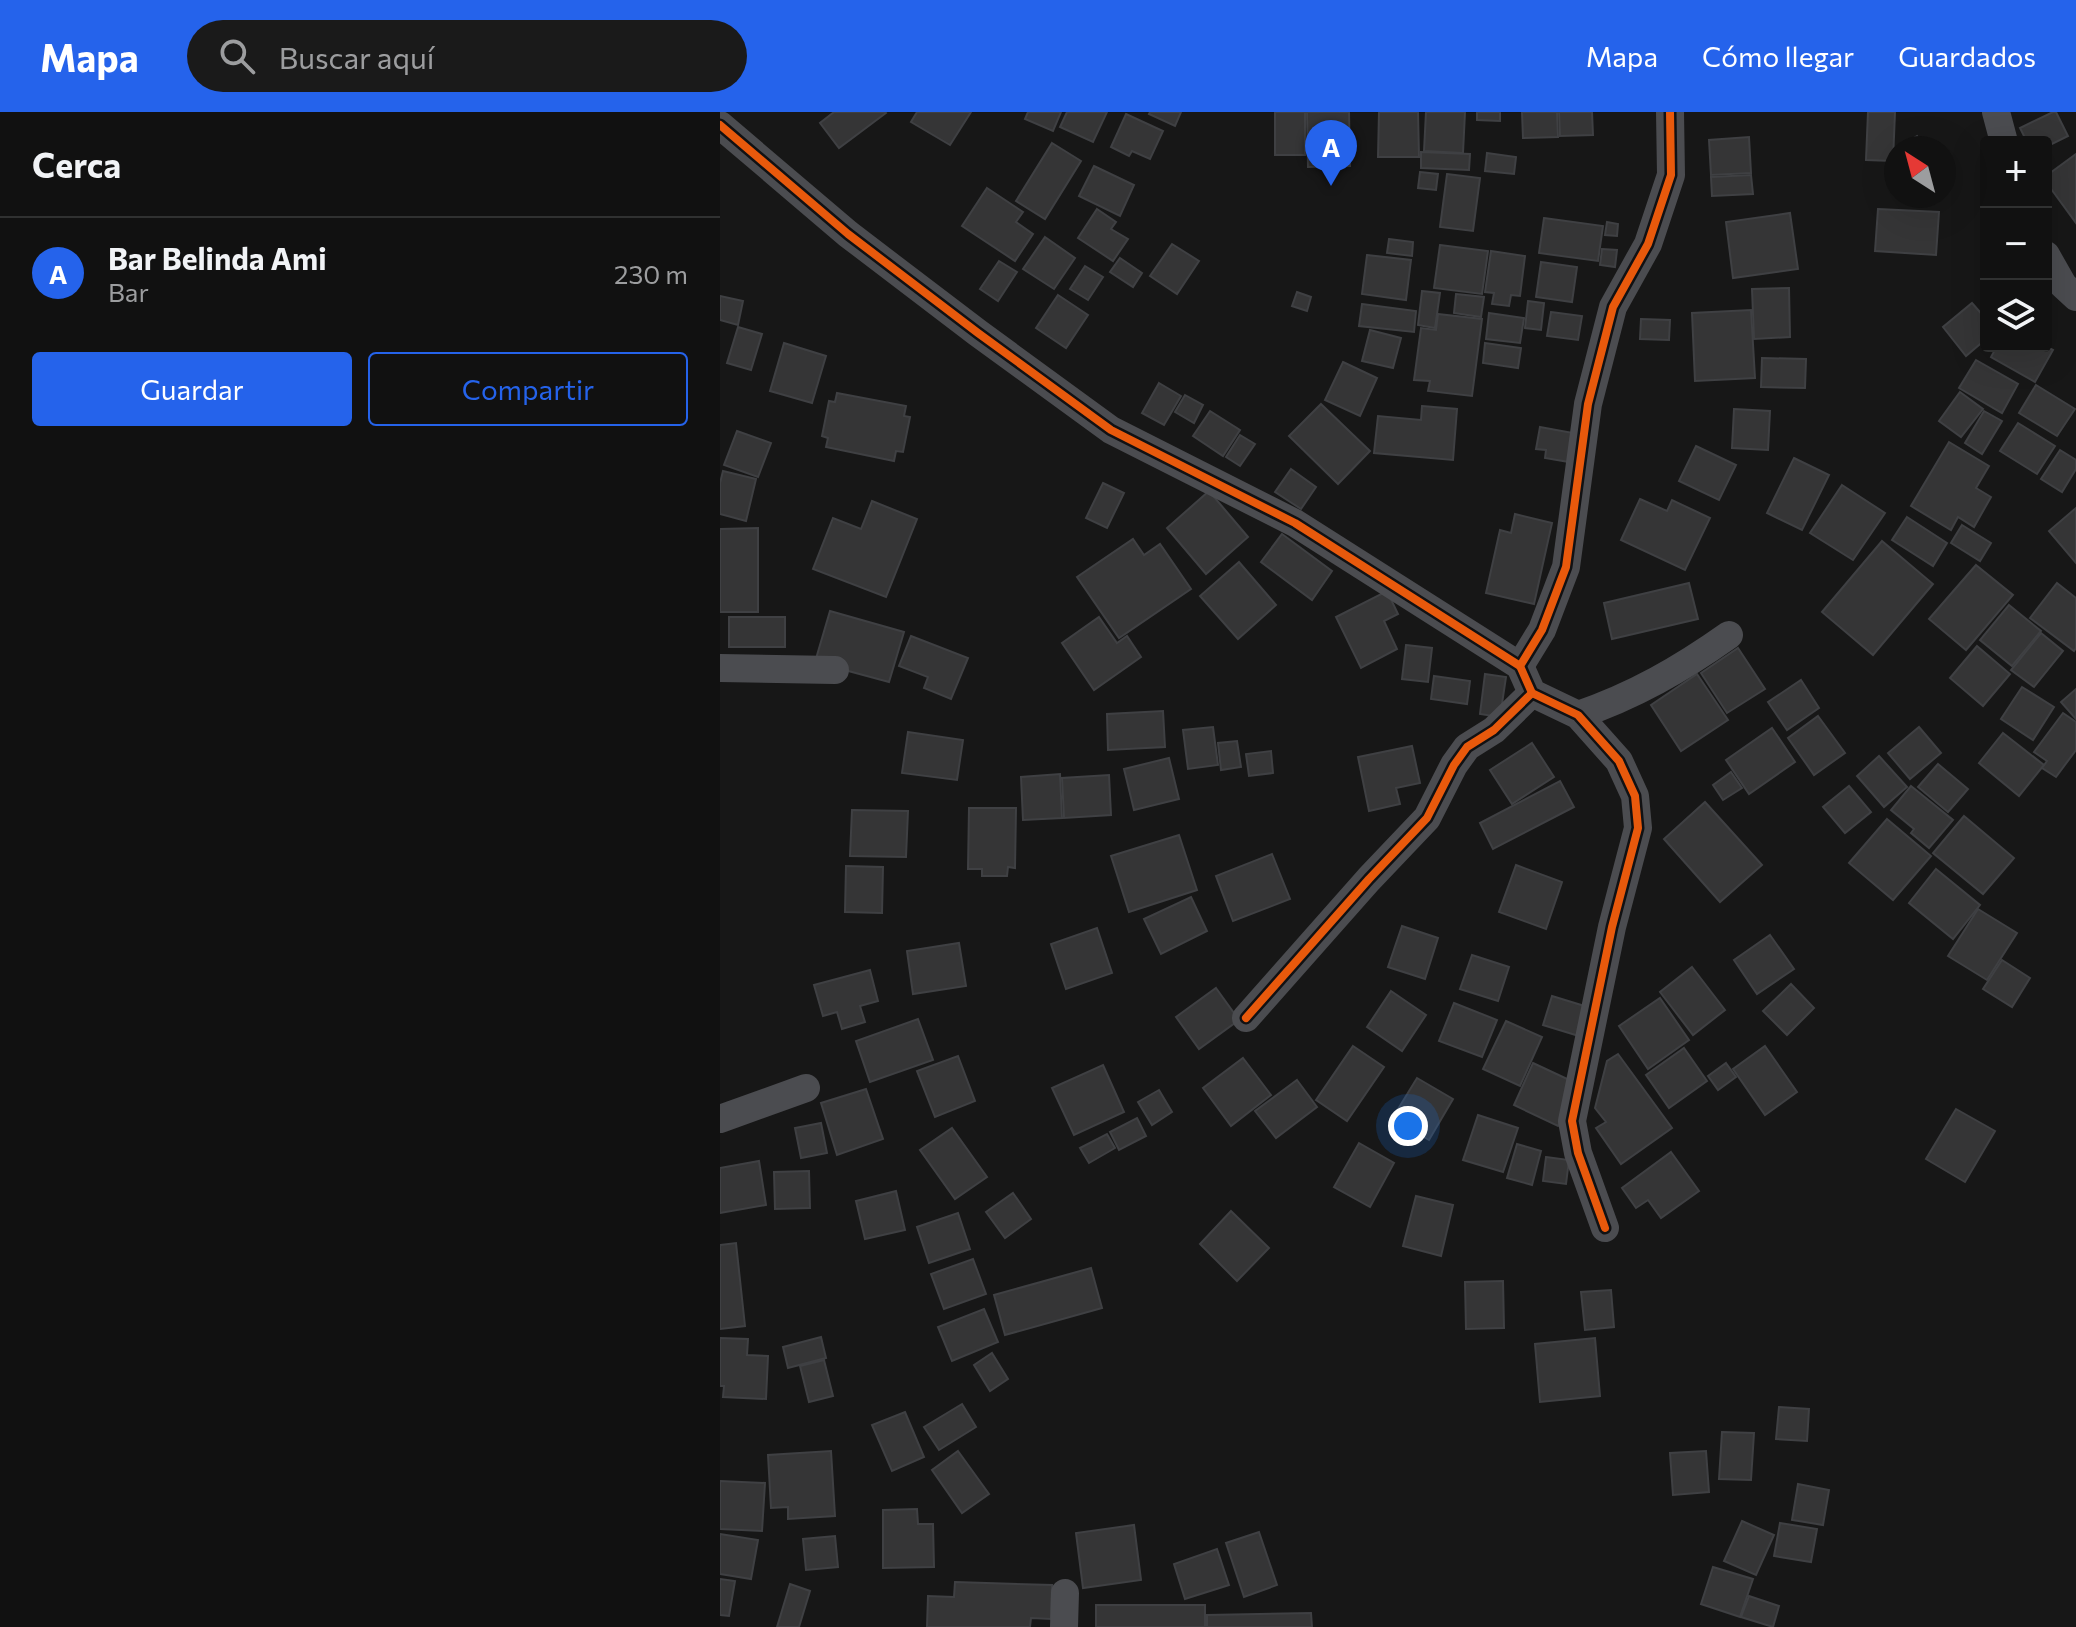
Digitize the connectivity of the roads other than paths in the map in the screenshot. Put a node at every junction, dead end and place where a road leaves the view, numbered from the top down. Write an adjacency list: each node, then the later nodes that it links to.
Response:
1 (1670, 112): 8 (street)
2 (1996, 112): 4 (street)
3 (720, 125): 8 (street)
4 (2002, 136)
5 (2052, 266): 6 (street)
6 (2076, 297)
7 (1729, 635): 12 (street)
8 (1520, 666): 11 (street)
9 (720, 668): 10 (street)
10 (835, 670)
11 (1532, 693): 12 (street); 13 (street)
12 (1578, 715): 16 (street)
13 (1246, 1018)
14 (806, 1088): 15 (street)
15 (720, 1119)
16 (1605, 1228)
17 (1065, 1593): 18 (street)
18 (1064, 1627)

